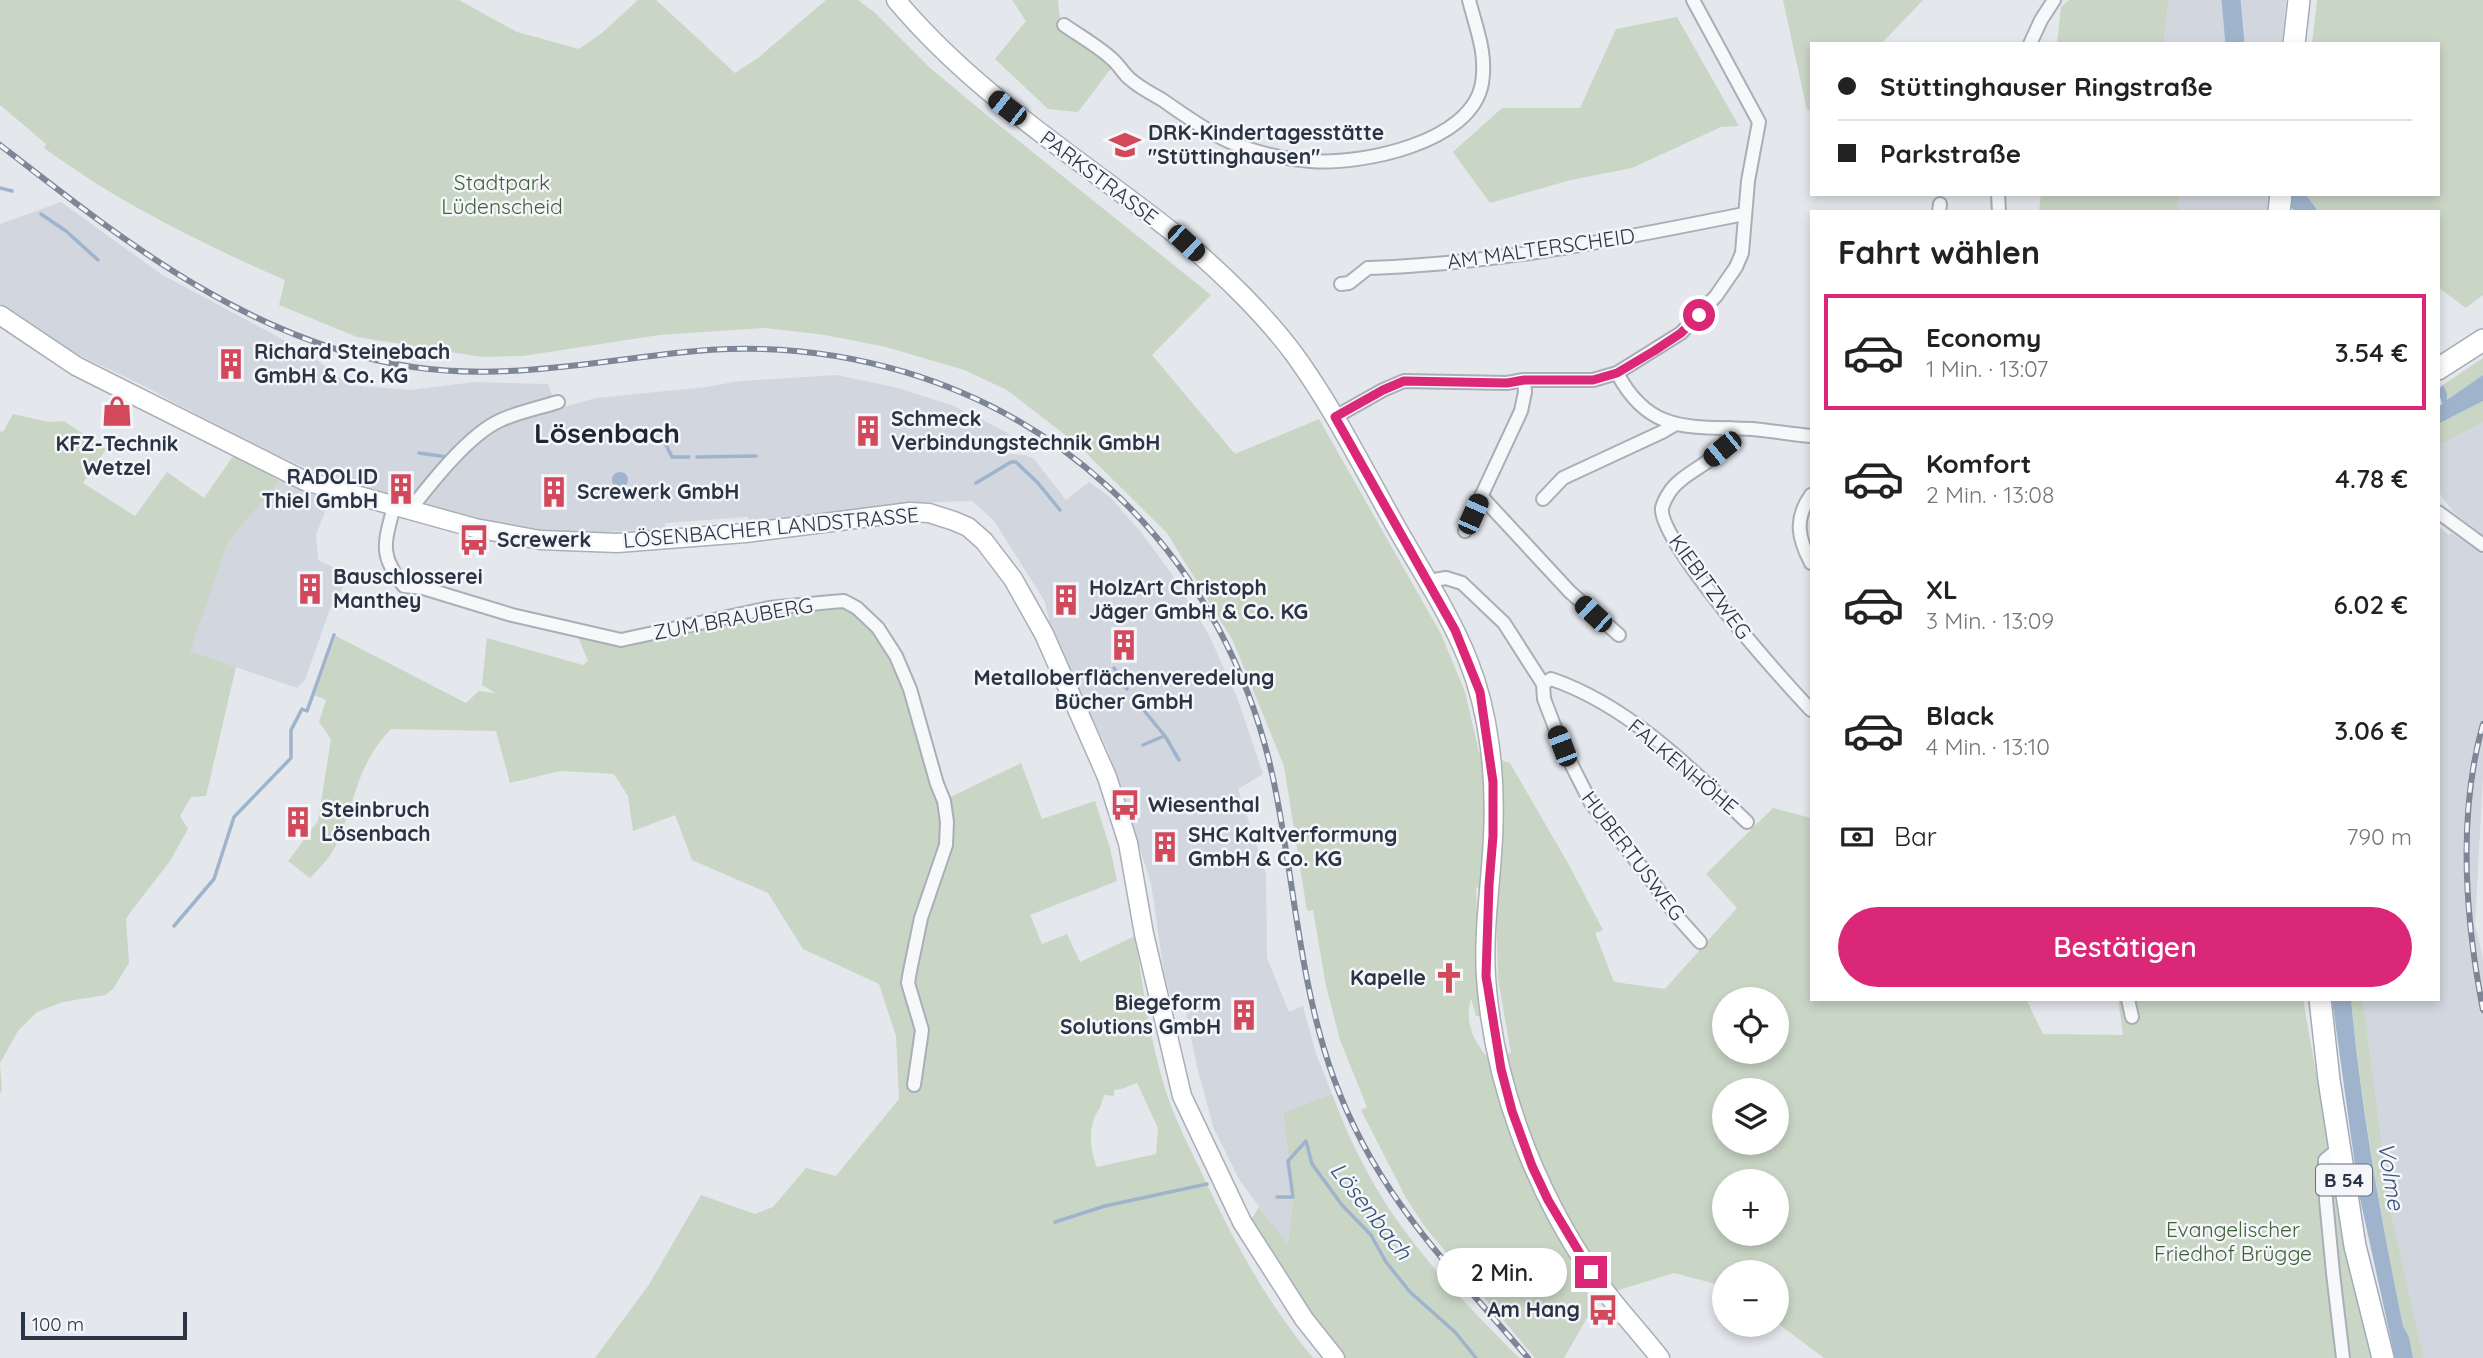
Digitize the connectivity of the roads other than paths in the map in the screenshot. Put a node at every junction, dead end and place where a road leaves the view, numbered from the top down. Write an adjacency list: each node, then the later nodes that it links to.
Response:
1 (896, 0): 17 (main road, PARKSTRASSE)
2 (1469, 0): 6 (street)
3 (1693, 0): 9 (street)
4 (2054, 0): 7 (street)
5 (2299, 0): 8 (main road)
6 (1064, 25)
7 (2032, 42)
8 (2294, 42)
9 (1744, 214): 10 (street, AM MALTERSCHEID); 14 (street)
10 (1341, 284)
11 (0, 315): 24 (main road, LÖSENBACHER LANDSTRASSE)
12 (2483, 340): 13 (main road)
13 (2440, 368)
14 (1617, 373): 15 (street); 18 (street)
15 (1524, 380): 17 (street); 21 (street)
16 (558, 402): 24 (street)
17 (1335, 417): 29 (main road, PARKSTRASSE)
18 (1674, 425): 19 (street); 23 (street)
19 (1729, 428): 20 (street); 32 (street, KIEBITZWEG)
20 (1810, 435)
21 (1481, 496): 26 (street); 30 (street)
22 (1810, 497): 28 (street)
23 (1543, 499)
24 (402, 508): 38 (street, ZUM BRAUBERG); 40 (main road, LÖSENBACHER LANDSTRASSE)
25 (2440, 513): 27 (street)
26 (1465, 531)
27 (2483, 545)
28 (1810, 561)
29 (1428, 581): 31 (street, HUBERTUSWEG); 41 (main road, PARKSTRASSE)
30 (1619, 635)
31 (1543, 684): 33 (street, FALKENHÖHE); 34 (street, HUBERTUSWEG)
32 (1810, 709)
33 (1747, 822)
34 (1700, 942)
35 (2129, 1001): 37 (street)
36 (2320, 1001): 39 (main road, B 54)
37 (2133, 1017)
38 (914, 1085)
39 (2339, 1149): 42 (street); 43 (main road, B 54)
40 (1335, 1358)
41 (1660, 1358)
42 (2343, 1358)
43 (2383, 1358)

